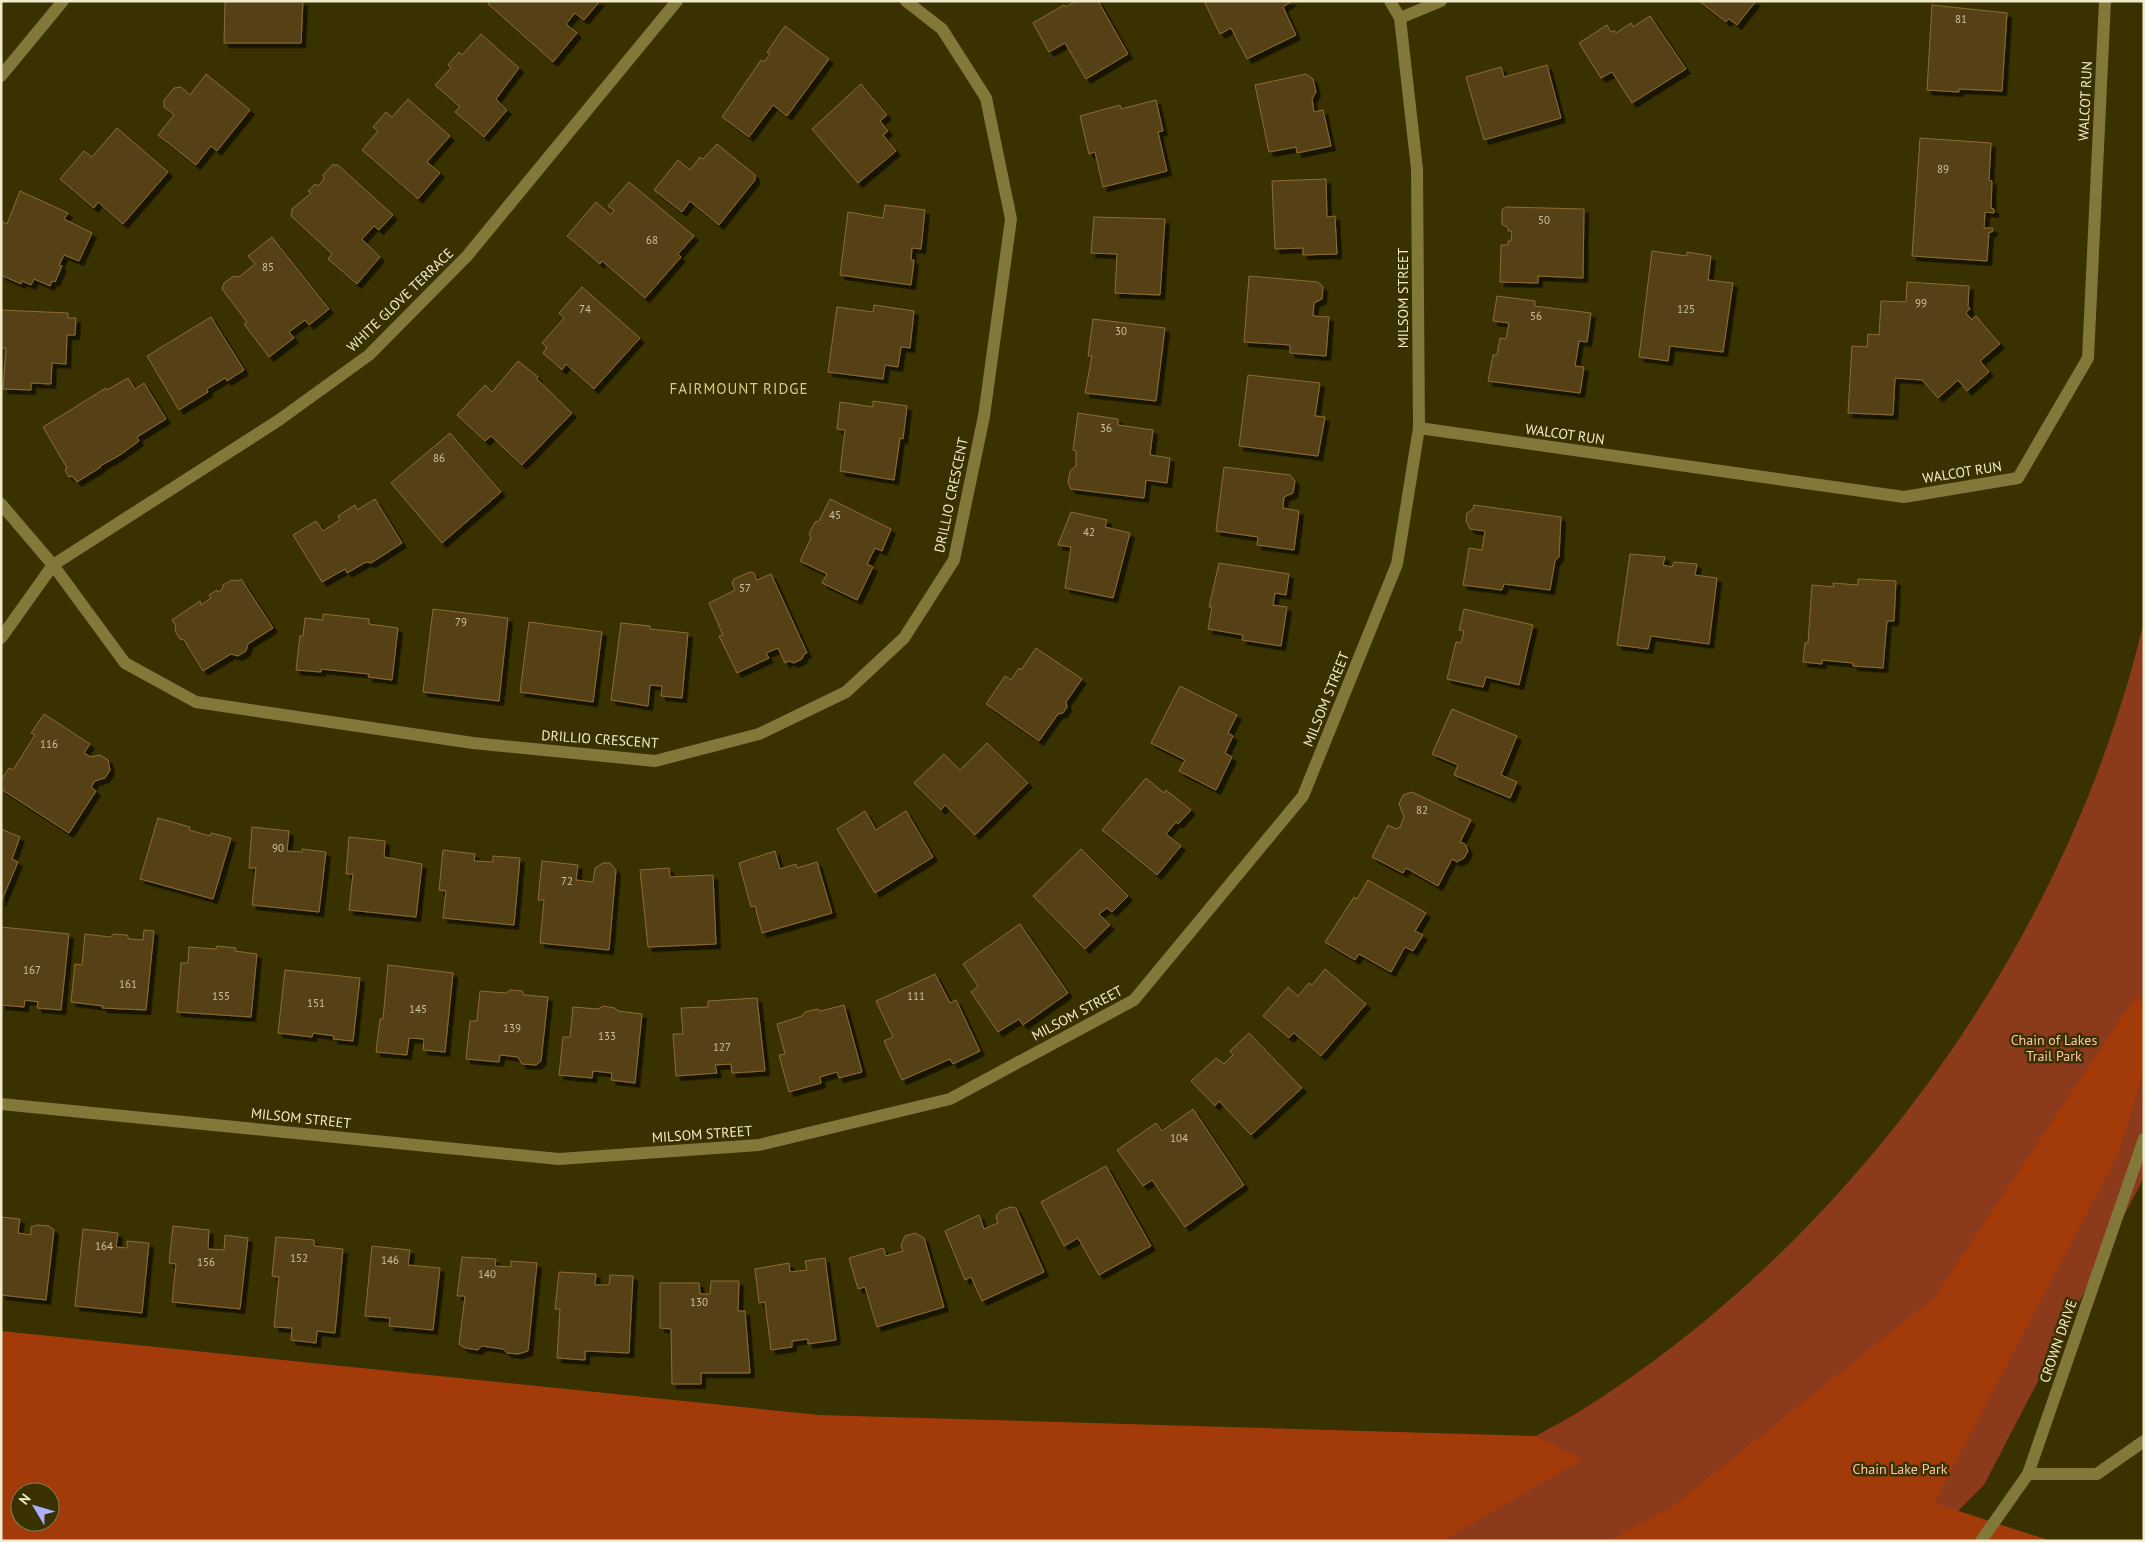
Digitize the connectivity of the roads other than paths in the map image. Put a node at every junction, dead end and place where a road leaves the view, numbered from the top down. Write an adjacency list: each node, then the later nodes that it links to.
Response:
1 (63, 1): 8 (street)
2 (677, 1): 11 (street, WHITE GLOVE TERRACE)
3 (906, 1): 11 (street, DRILLIO CRESCENT)
4 (1390, 1): 7 (street, MILSOM STREET)
5 (1441, 1): 7 (street)
6 (2105, 1): 9 (street, WALCOT RUN)
7 (1400, 18): 9 (street, MILSOM STREET)
8 (1, 76)
9 (1419, 428): 13 (street, MILSOM STREET)
10 (1, 504): 11 (street, DRILLIO CRESCENT)
11 (53, 565): 12 (street, WHITE GLOVE TERRACE)
12 (1, 638)
13 (1, 1104)
14 (2144, 1139): 16 (street, CROWN DRIVE)
15 (2144, 1441): 16 (street)
16 (2028, 1474): 17 (street, CROWN DRIVE)
17 (1981, 1541)

